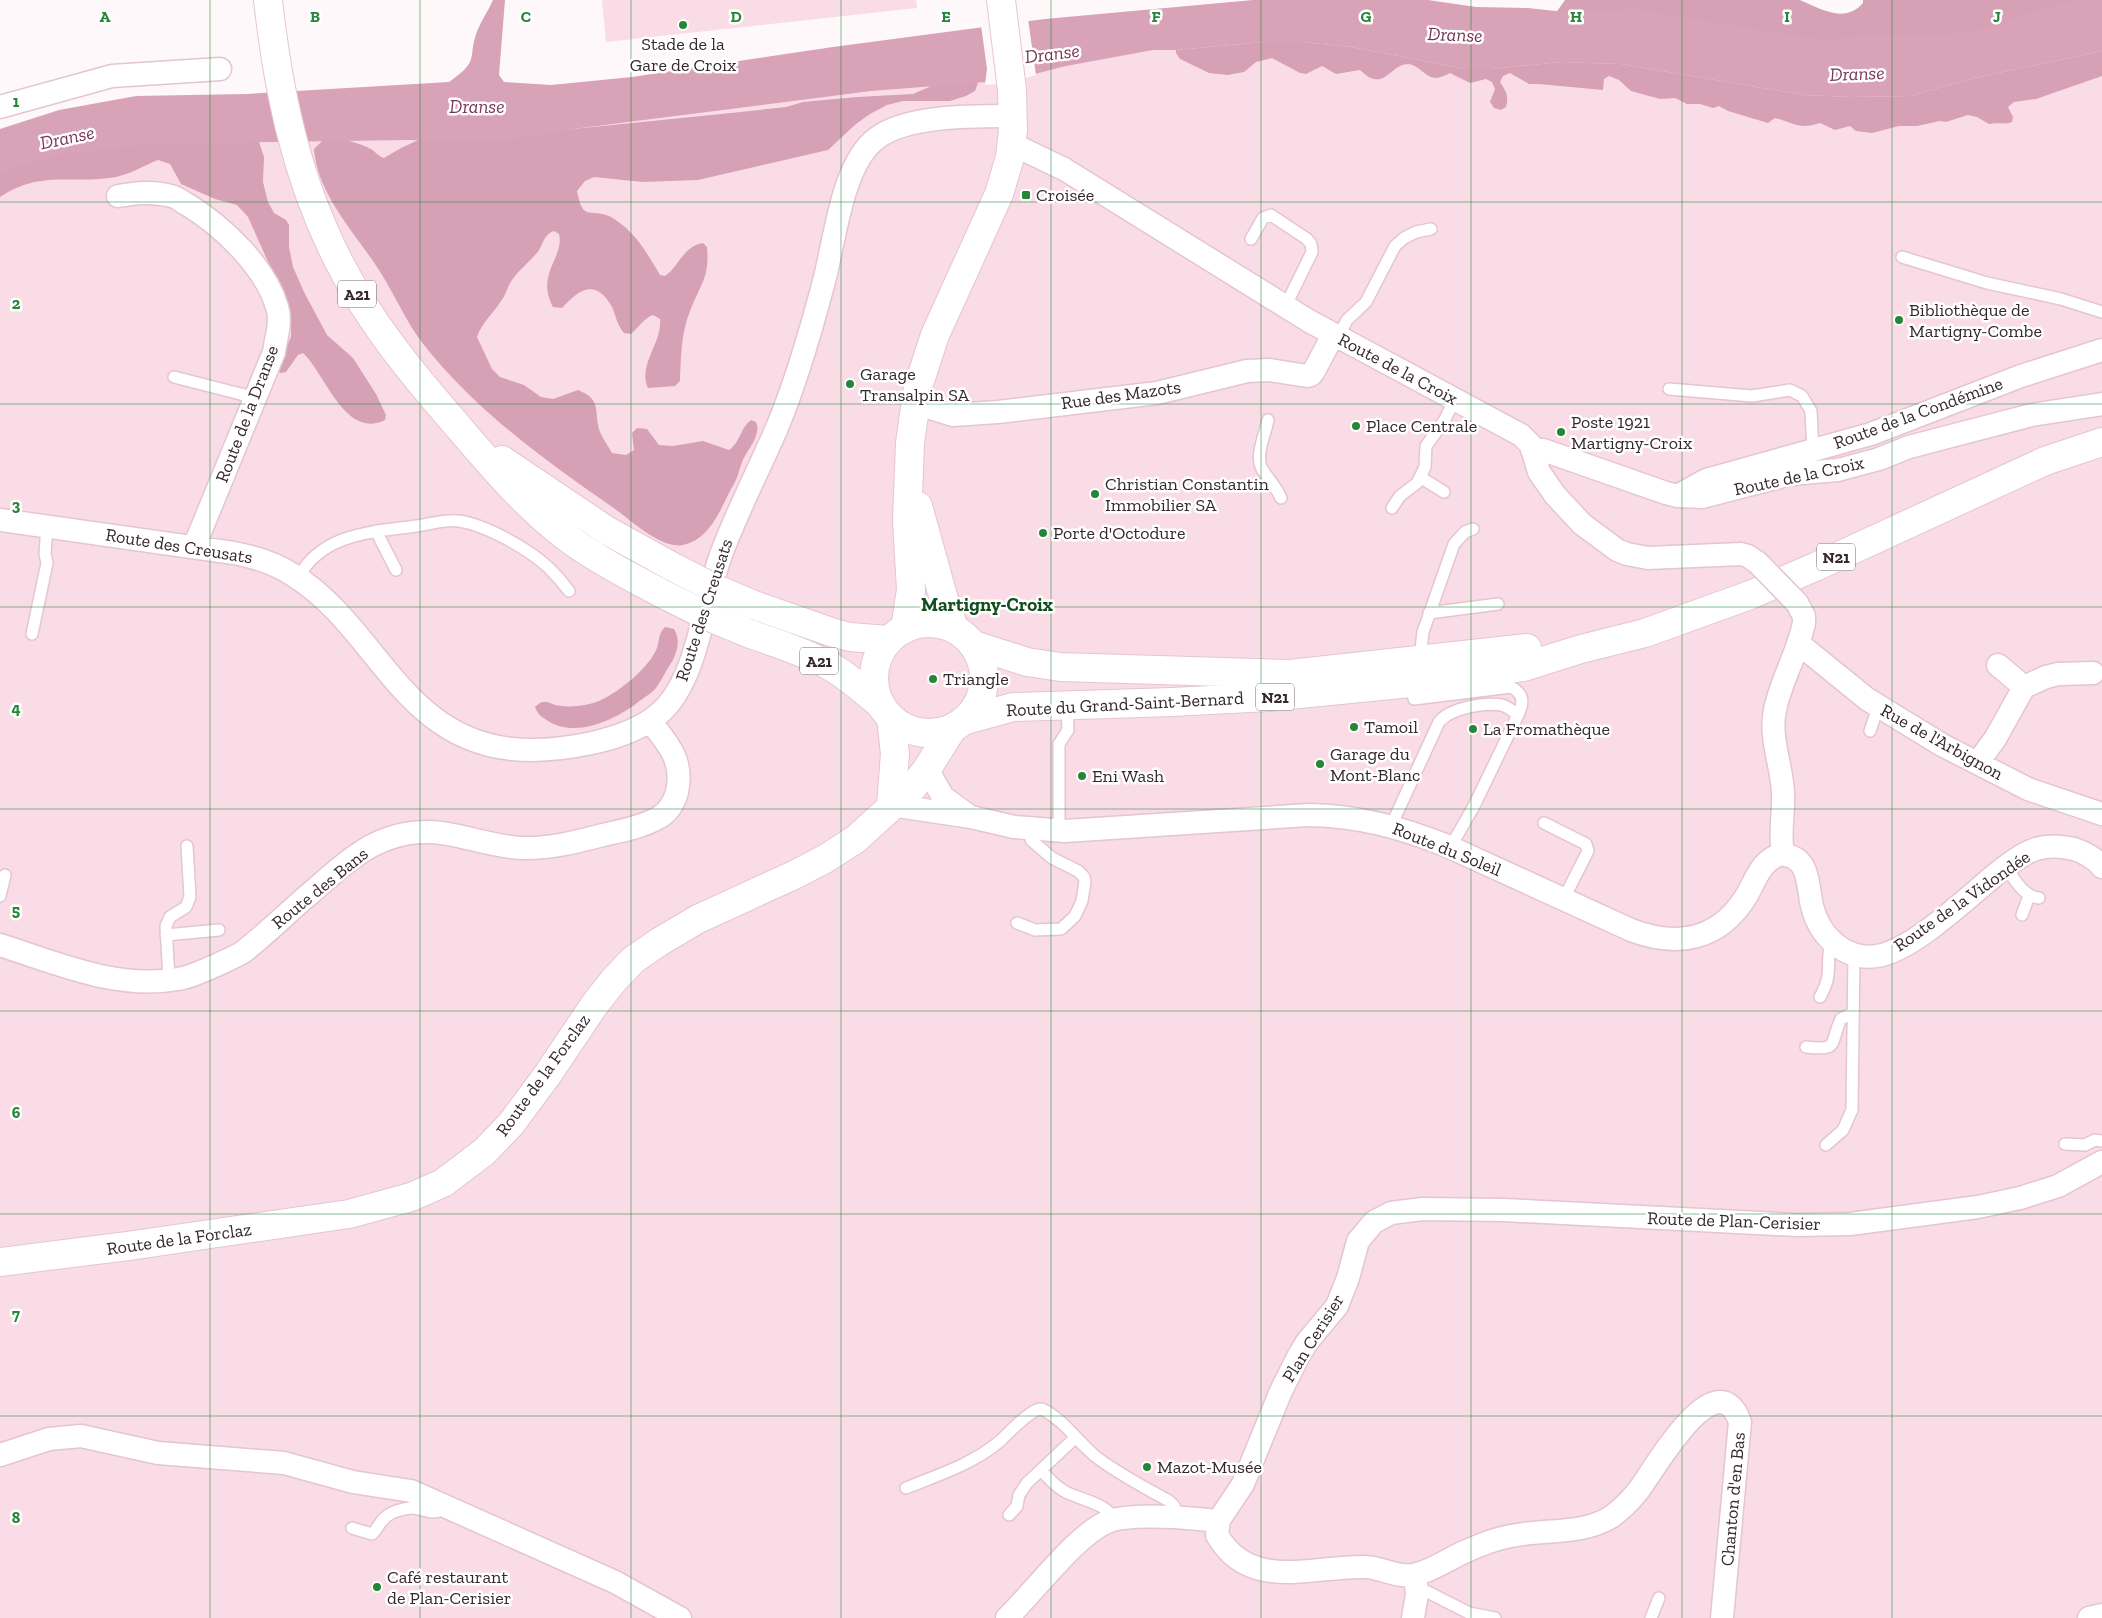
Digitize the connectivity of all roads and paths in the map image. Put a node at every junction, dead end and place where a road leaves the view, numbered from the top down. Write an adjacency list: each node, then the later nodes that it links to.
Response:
1 (268, 0): 21 (main road, A21)
2 (1002, 5): 4 (main road)
3 (220, 69): 5 (street)
4 (1013, 103): 6 (main road); 54 (street, Route des Creusats)
5 (0, 107)
6 (1012, 144): 11 (street, Route de la Croix); 20 (main road)
7 (118, 196): 17 (street, Route de la Dranse)
8 (1431, 229): 13 (lane)
9 (1251, 239): 11 (lane)
10 (1902, 257): 12 (lane)
11 (1286, 307): 13 (street, Route de la Croix)
12 (2102, 312)
13 (1336, 336): 18 (street, Route de la Croix); 20 (street, Rue des Mazots)
14 (2102, 350): 25 (street, Route de la Condémine)
15 (174, 377): 17 (lane)
16 (1669, 389): 25 (lane)
17 (256, 398): 36 (street, Route de la Dranse)
18 (1456, 399): 24 (street, Route de la Croix); 27 (lane)
19 (2102, 404): 29 (street, Route de la Croix)
20 (914, 411): 26 (main road)
21 (453, 420): 43 (main road, A21, bridge); 52 (main road, A21, bridge)
22 (1268, 420): 30 (lane)
23 (2102, 442): 48 (main road, Route du Grand-Saint-Bernard / N21)
24 (1532, 450): 29 (street, Route de la Croix); 45 (street, bridge)
25 (1813, 450): 29 (street, Route de la Condémine)
26 (909, 476): 43 (main road); 44 (main road)
27 (1420, 477): 28 (lane); 31 (lane)
28 (1444, 492)
29 (1678, 496)
30 (1281, 498)
31 (1392, 508)
32 (0, 520): 33 (street, Route des Creusats)
33 (47, 526): 36 (street, Route des Creusats); 42 (lane)
34 (1473, 529): 41 (lane)
35 (376, 531): 37 (lane); 38 (lane); 39 (lane)
36 (194, 547): 38 (street, Route des Creusats)
37 (396, 570)
38 (298, 578): 54 (street, Route des Creusats)
39 (569, 590)
40 (1498, 604): 41 (lane)
41 (1430, 613): 48 (lane)
42 (32, 634)
43 (897, 634): 44 (main road, Route du Grand-Saint-Bernard / N21); 52 (main road)
44 (964, 637): 48 (main road, Route du Grand-Saint-Bernard / N21); 55 (main road, Route du Grand-Saint-Bernard)
45 (1798, 643): 51 (street, Rue de l'Arbignon); 68 (street)
46 (1998, 665): 49 (street)
47 (2093, 673): 49 (street)
48 (1415, 681): 50 (main road, Route du Grand-Saint-Bernard / N21); 53 (lane)
49 (2024, 687): 57 (street)
50 (1066, 705): 55 (main road, Route du Grand-Saint-Bernard / N21); 65 (lane)
51 (1878, 707): 56 (lane); 57 (street, Rue de l'Arbignon)
52 (886, 711): 55 (main road, Route du Grand-Saint-Bernard / N21); 59 (main road)
53 (1518, 715): 63 (lane); 67 (lane)
54 (650, 721): 81 (street, Route des Bans)
55 (959, 724): 58 (main road, Route de la Forclaz)
56 (1870, 731)
57 (1978, 762): 60 (street, Rue de l'Arbignon)
58 (927, 769): 59 (main road, Route de la Forclaz); 61 (street, Route du Soleil)
59 (891, 805): 61 (street, Route du Soleil); 90 (main road, Route de la Forclaz)
60 (2102, 814)
61 (972, 817): 64 (street, Route du Soleil)
62 (1544, 823): 73 (lane)
63 (1391, 826): 65 (street, Route du Soleil); 67 (street, Route du Soleil)
64 (1031, 829): 65 (street, Route du Soleil); 75 (lane)
65 (1059, 830)
66 (187, 846): 77 (lane)
67 (1450, 848): 73 (street, Route du Soleil)
68 (1783, 854): 73 (street, Route du Soleil); 78 (street, Route de la Vidondée)
69 (2098, 857): 70 (street, Route de la Vidondée)
70 (2006, 867): 74 (lane); 80 (street, Route de la Vidondée)
71 (5, 875): 72 (lane)
72 (0, 896)
73 (1563, 900)
74 (2022, 915)
75 (1017, 923)
76 (219, 930): 77 (lane)
77 (166, 935): 81 (lane)
78 (1832, 942): 80 (street, Route de la Vidondée); 82 (lane)
79 (0, 945): 81 (street, Route des Bans)
80 (1854, 954): 83 (lane)
81 (169, 980)
82 (1820, 997)
83 (1853, 1013): 84 (lane); 87 (lane)
84 (1806, 1048)
85 (2102, 1141): 86 (lane)
86 (2064, 1144)
87 (1826, 1145)
88 (2102, 1162): 89 (street, Route de Plan-Cerisier)
89 (1363, 1233): 100 (street, Plan Cerisier)
90 (0, 1262)
91 (1076, 1437): 93 (lane); 94 (lane); 97 (lane)
92 (0, 1455): 95 (street)
93 (1041, 1470): 96 (lane); 98 (lane)
94 (906, 1488)
95 (446, 1505): 99 (lane); 104 (street)
96 (1009, 1515)
97 (1178, 1517): 98 (street); 100 (street)
98 (1115, 1520): 105 (street)
99 (352, 1528)
100 (1218, 1528): 101 (street)
101 (1416, 1580): 106 (street); 107 (lane); 109 (street, Chanton d'en Bas)
102 (1659, 1598): 108 (lane)
103 (2102, 1615): 110 (street)
104 (680, 1618)
105 (1007, 1618)
106 (1413, 1618)
107 (1495, 1618)
108 (1651, 1618)
109 (1722, 1618)
110 (2089, 1618)

